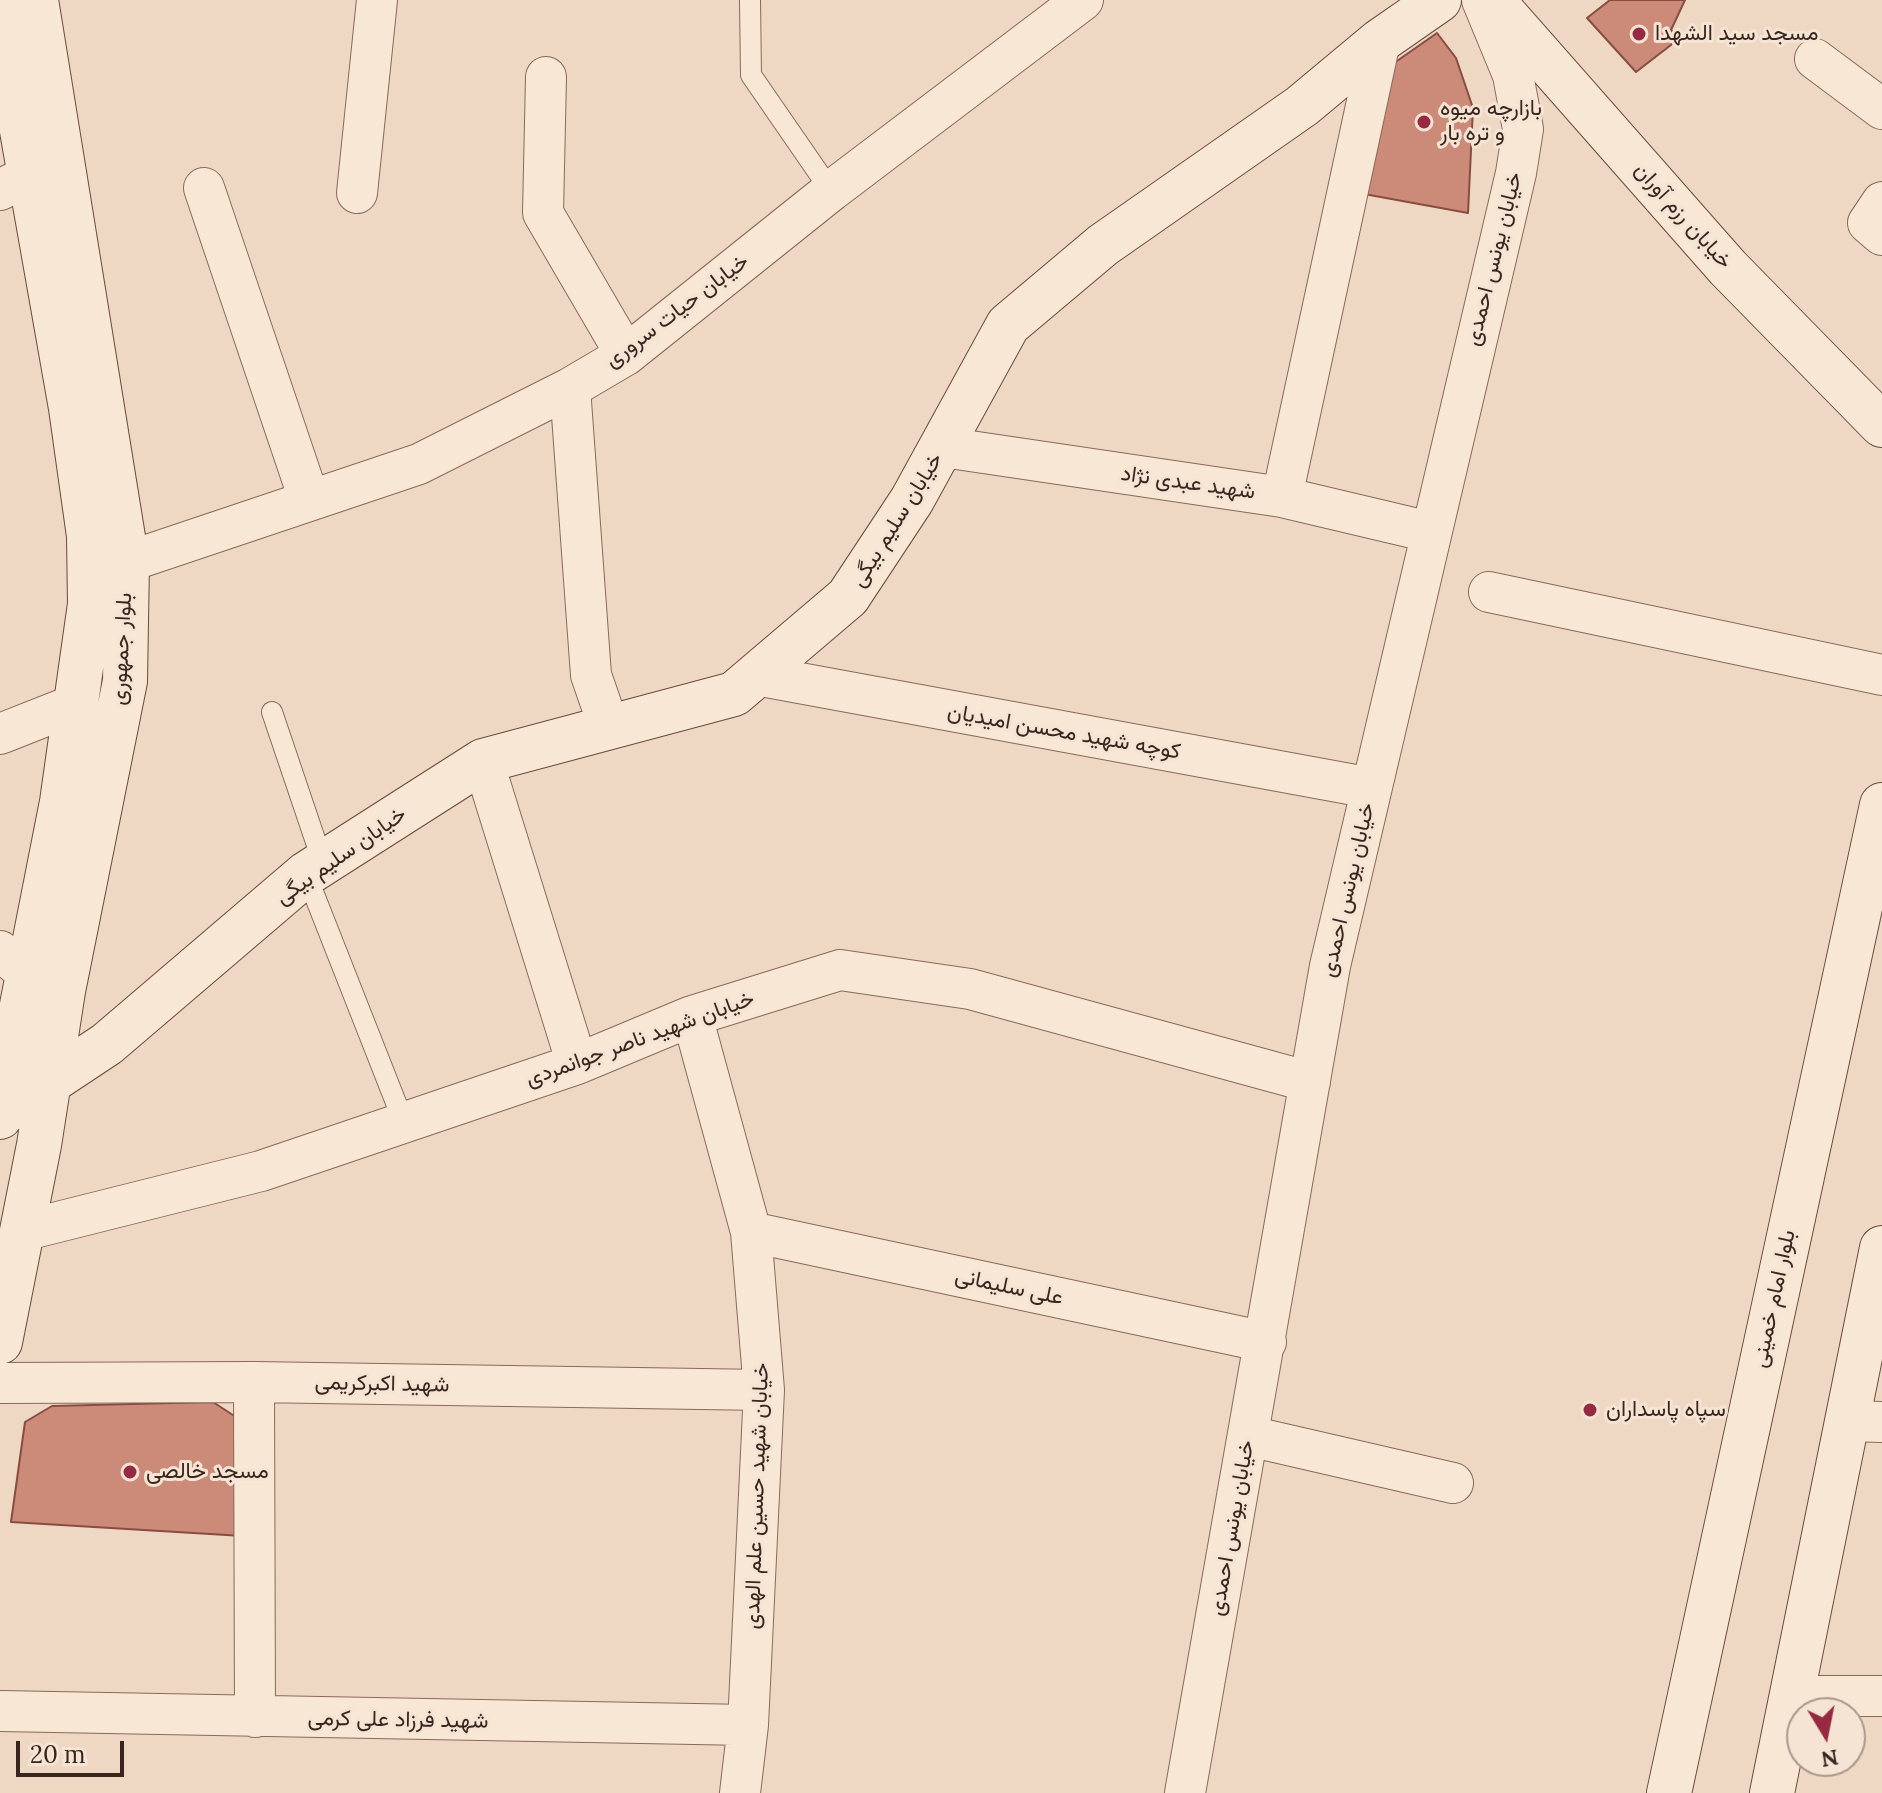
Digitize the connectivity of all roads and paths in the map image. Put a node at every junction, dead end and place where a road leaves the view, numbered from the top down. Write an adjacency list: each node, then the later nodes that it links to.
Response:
1 (36, 0): 11 (street, بلوار جمهوری)
2 (377, 0): 17 (street)
3 (750, 0): 16 (lane)
4 (1083, 0): 16 (street, خیابان حیات سروری)
5 (1439, 0): 9 (street, خیابان سلیم بیگی)
6 (1482, 0): 26 (street, خیابان یونس احمدی)
7 (1492, 0): 22 (street, خیابان رزم آوران)
8 (0, 6): 11 (street, بلوار جمهوری)
9 (1380, 41): 23 (street, خیابان سلیم بیگی); 24 (street)
10 (1815, 59): 13 (street)
11 (20, 72): 14 (street, بلوار جمهوری); 27 (street, بلوار جمهوری)
12 (546, 77): 20 (street)
13 (1882, 109)
14 (15, 182): 31 (street, بلوار جمهوری)
15 (204, 188): 25 (street)
16 (831, 191): 20 (street, خیابان حیات سروری)
17 (357, 193)
18 (1882, 202): 19 (street)
19 (1882, 235)
20 (626, 355): 21 (street, خیابان حیات سروری)
21 (570, 388): 25 (street, خیابان حیات سروری); 33 (street)
22 (1882, 425)
23 (943, 447): 24 (street, شهید عبدی نژاد); 29 (street, خیابان سلیم بیگی)
24 (1282, 497): 26 (street, شهید عبدی نژاد)
25 (309, 499): 27 (street, خیابان حیات سروری)
26 (1430, 532): 36 (street, خیابان یونس احمدی)
27 (127, 562): 42 (street, بلوار جمهوری)
28 (1489, 592): 30 (street)
29 (756, 675): 33 (street, خیابان سلیم بیگی); 36 (street, کوچه شهید محسن امیدیان)
30 (1882, 675)
31 (76, 704): 34 (street); 39 (street, بلوار جمهوری)
32 (272, 712): 38 (lane)
33 (609, 727): 35 (street, خیابان سلیم بیگی)
34 (2, 729)
35 (483, 761): 38 (street, خیابان سلیم بیگی); 41 (street)
36 (1371, 788): 43 (street, خیابان یونس احمدی)
37 (1882, 805): 64 (street, بلوار امام خمینی)
38 (314, 869): 42 (street, خیابان سلیم بیگی); 45 (lane)
39 (13, 962): 44 (street, بلوار جمهوری)
40 (692, 1016): 41 (street, خیابان شهید ناصر جوانمردی); 43 (street, خیابان شهید ناصر جوانمردی); 47 (street, خیابان شهید حسین علم الهدی)
41 (577, 1064): 45 (street, خیابان شهید ناصر جوانمردی)
42 (49, 1082): 44 (street, خیابان سلیم بیگی); 46 (street, بلوار جمهوری)
43 (1310, 1082): 50 (street, خیابان یونس احمدی)
44 (0, 1116)
45 (404, 1123): 46 (street, خیابان شهید ناصر جوانمردی)
46 (22, 1231): 49 (street, بلوار جمهوری)
47 (751, 1232): 50 (street, علی سلیمانی); 53 (street, خیابان شهید حسین علم الهدی)
48 (1882, 1248): 54 (street)
49 (0, 1342)
50 (1266, 1342): 55 (street, خیابان یونس احمدی)
51 (254, 1382): 52 (street, شهید اکبرکریمی); 53 (street, شهید اکبرکریمی); 60 (street)
52 (0, 1383)
53 (764, 1390): 61 (street, خیابان شهید حسین علم الهدی)
54 (1865, 1421): 57 (street)
55 (1249, 1436): 56 (street); 63 (street, خیابان یونس احمدی)
56 (1453, 1483)
57 (1792, 1696): 58 (street); 65 (street)
58 (1882, 1696)
59 (0, 1711): 60 (street, شهید فرزاد علی کرمی)
60 (255, 1717): 61 (street, شهید فرزاد علی کرمی)
61 (748, 1725): 62 (street, خیابان شهید حسین علم الهدی)
62 (740, 1793)
63 (1185, 1793)
64 (1669, 1793)
65 (1772, 1793)

